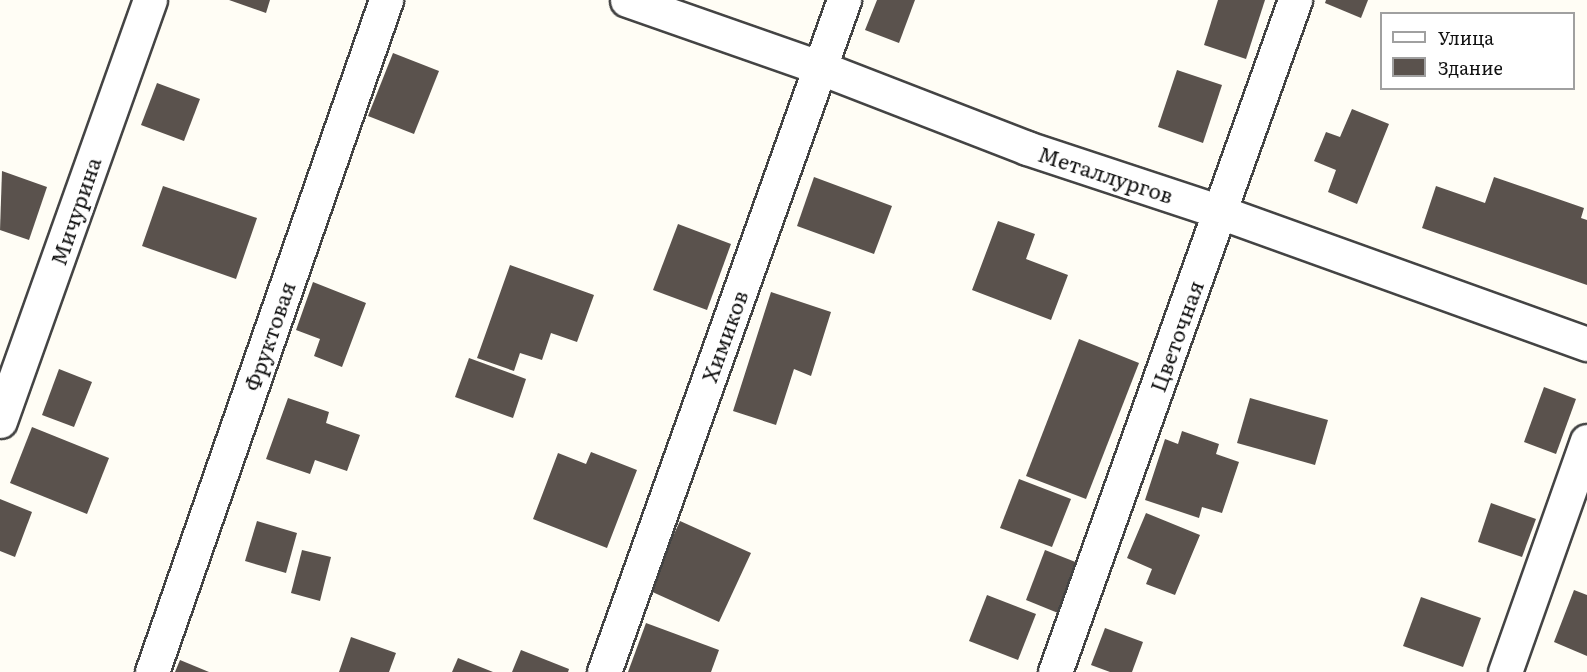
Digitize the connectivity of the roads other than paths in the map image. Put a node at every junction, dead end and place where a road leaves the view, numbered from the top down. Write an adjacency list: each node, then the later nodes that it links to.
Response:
1 (150, 0): 9 (street, Мичурина)
2 (386, 0): 11 (street, Фруктовая)
3 (627, 0): 6 (street, Металлургов)
4 (844, 0): 6 (street, Химиков)
5 (1295, 0): 7 (street, Цветочная)
6 (821, 68): 7 (street, Металлургов); 12 (street, Химиков)
7 (1220, 212): 8 (street, Металлургов); 13 (street, Цветочная)
8 (1587, 344)
9 (0, 421)
10 (1587, 441): 14 (street)
11 (152, 672)
12 (604, 672)
13 (1055, 672)
14 (1505, 672)

